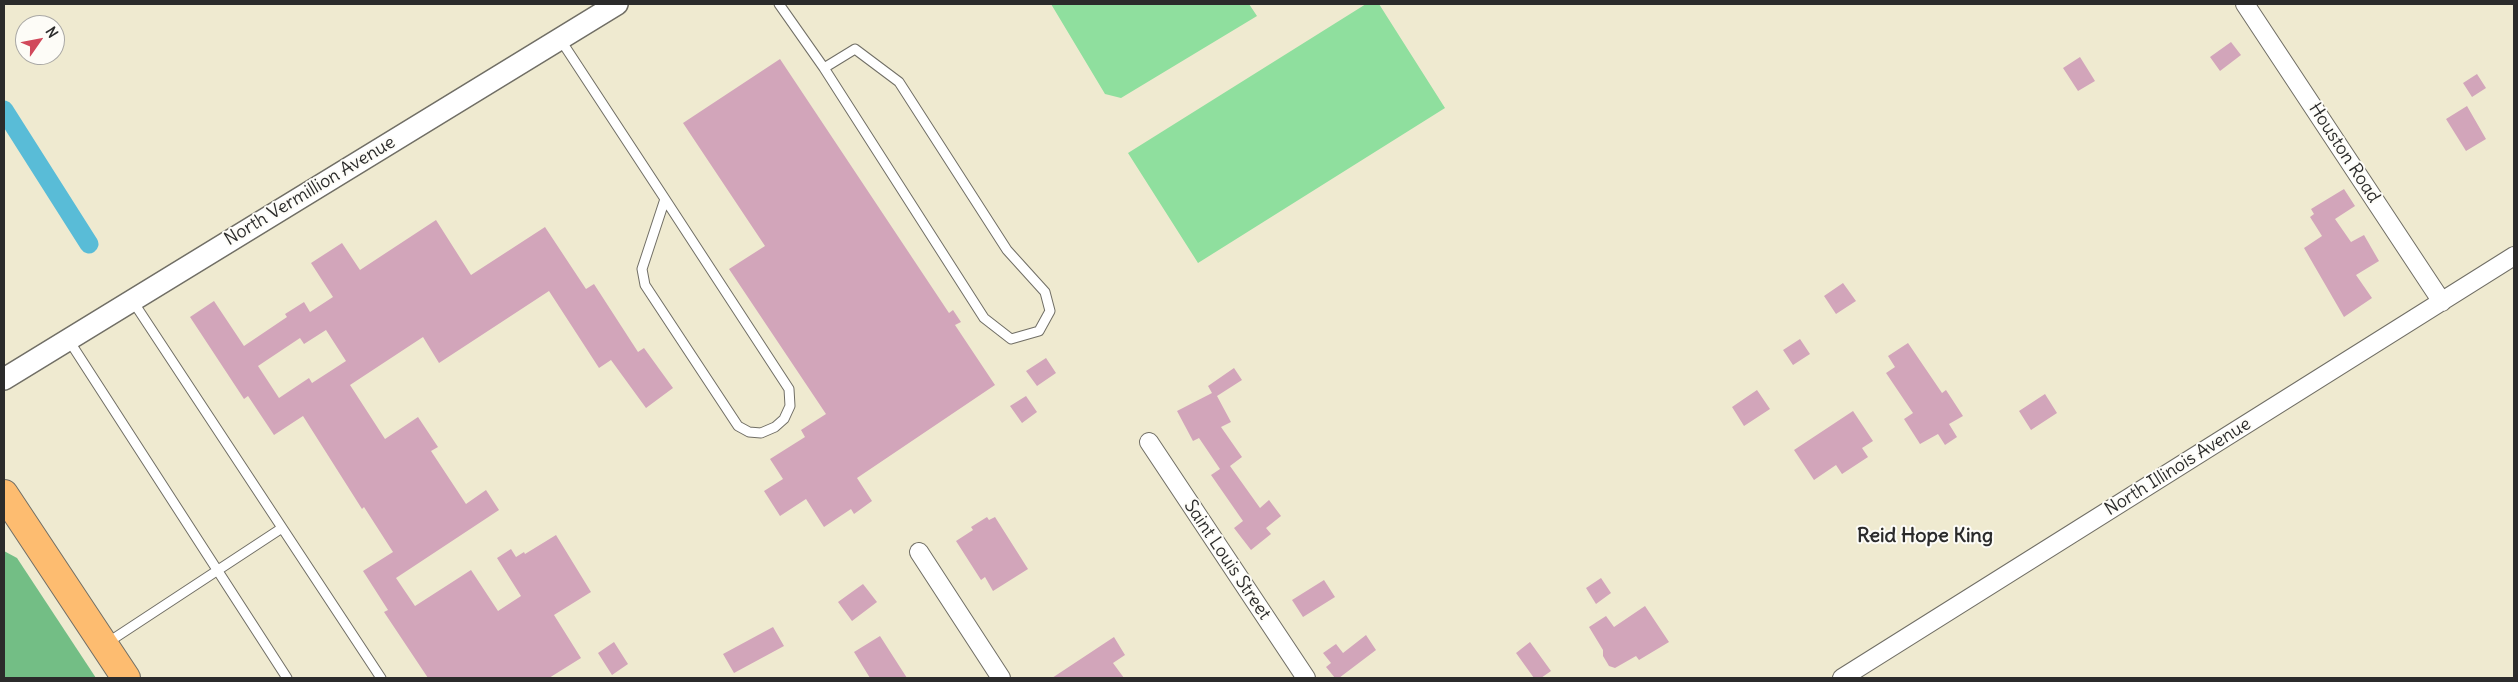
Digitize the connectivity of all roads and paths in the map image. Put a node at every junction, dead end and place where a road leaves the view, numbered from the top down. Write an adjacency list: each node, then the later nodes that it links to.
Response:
1 (617, 4): 4 (street, North Vermillion Avenue)
2 (779, 4): 5 (lane)
3 (2245, 4): 9 (street, Houston Road)
4 (559, 39): 6 (lane); 8 (street, North Vermillion Avenue)
5 (824, 68): 5 (lane)
6 (665, 199): 6 (lane)
7 (2514, 256): 9 (street, North Illinois Avenue)
8 (132, 300): 10 (street, North Vermillion Avenue); 14 (lane)
9 (2442, 302): 23 (street, North Illinois Avenue)
10 (68, 339): 11 (street, North Vermillion Avenue); 16 (lane)
11 (4, 379)
12 (1149, 442): 22 (street, Saint Louis Street)
13 (4, 494): 17 (main road)
14 (282, 528): 16 (lane); 20 (lane)
15 (919, 552): 21 (street)
16 (218, 570): 17 (lane); 19 (lane)
17 (104, 645): 18 (main road)
18 (126, 678)
19 (287, 678)
20 (381, 678)
21 (1001, 678)
22 (1306, 678)
23 (1842, 678)

